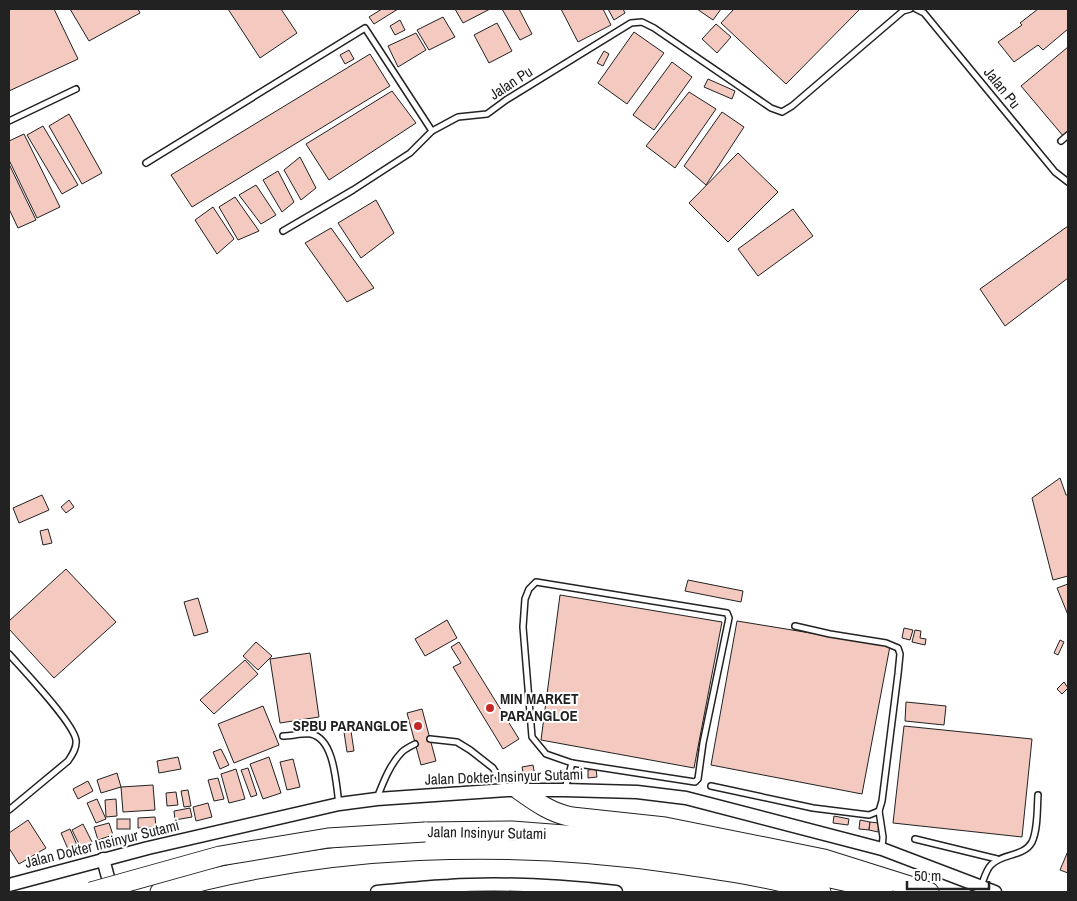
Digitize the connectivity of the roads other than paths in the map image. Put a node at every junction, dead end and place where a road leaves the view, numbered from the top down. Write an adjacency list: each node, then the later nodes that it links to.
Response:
1 (910, 9): 5 (lane, Jalan Pu)
2 (916, 9): 9 (lane, Jalan Pu)
3 (76, 89): 4 (lane)
4 (9, 121)
5 (432, 131): 8 (lane); 10 (lane)
6 (1068, 135): 7 (lane)
7 (1061, 141)
8 (146, 163)
9 (1068, 182)
10 (283, 231)
11 (795, 626): 24 (lane)
12 (9, 654): 23 (lane)
13 (283, 736): 22 (lane)
14 (430, 739): 18 (lane)
15 (416, 744): 21 (lane)
16 (572, 764): 16 (lane); 19 (lane)
17 (711, 786): 24 (lane)
18 (513, 790): 19 (street, Jalan Dokter Insinyur Sutami); 21 (street, Jalan Dokter Insinyur Sutami); 40 (highway)
19 (564, 790): 26 (street, Jalan Dokter Insinyur Sutami)
20 (1038, 795): 28 (lane)
21 (377, 799): 22 (street, Jalan Dokter Insinyur Sutami)
22 (339, 804): 27 (street, Jalan Dokter Insinyur Sutami)
23 (9, 810)
24 (879, 812): 26 (lane)
25 (915, 839): 28 (lane)
26 (882, 849): 30 (street, Jalan Dokter Insinyur Sutami)
27 (103, 859): 29 (street, Jalan Dokter Insinyur Sutami); 34 (street)
28 (998, 859): 30 (lane)
29 (9, 885)
30 (981, 887): 41 (street, Jalan Dokter Insinyur Sutami)
31 (448, 889): 32 (street); 36 (street)
32 (475, 889): 37 (street)
33 (91, 892): 39 (highway, Jalan Insinyur Sutami, bridge)
34 (112, 892)
35 (160, 892): 38 (highway, Jalan Insinyur Sutami)
36 (377, 892)
37 (616, 892)
38 (820, 892)
39 (884, 892)
40 (929, 892)
41 (996, 892)

